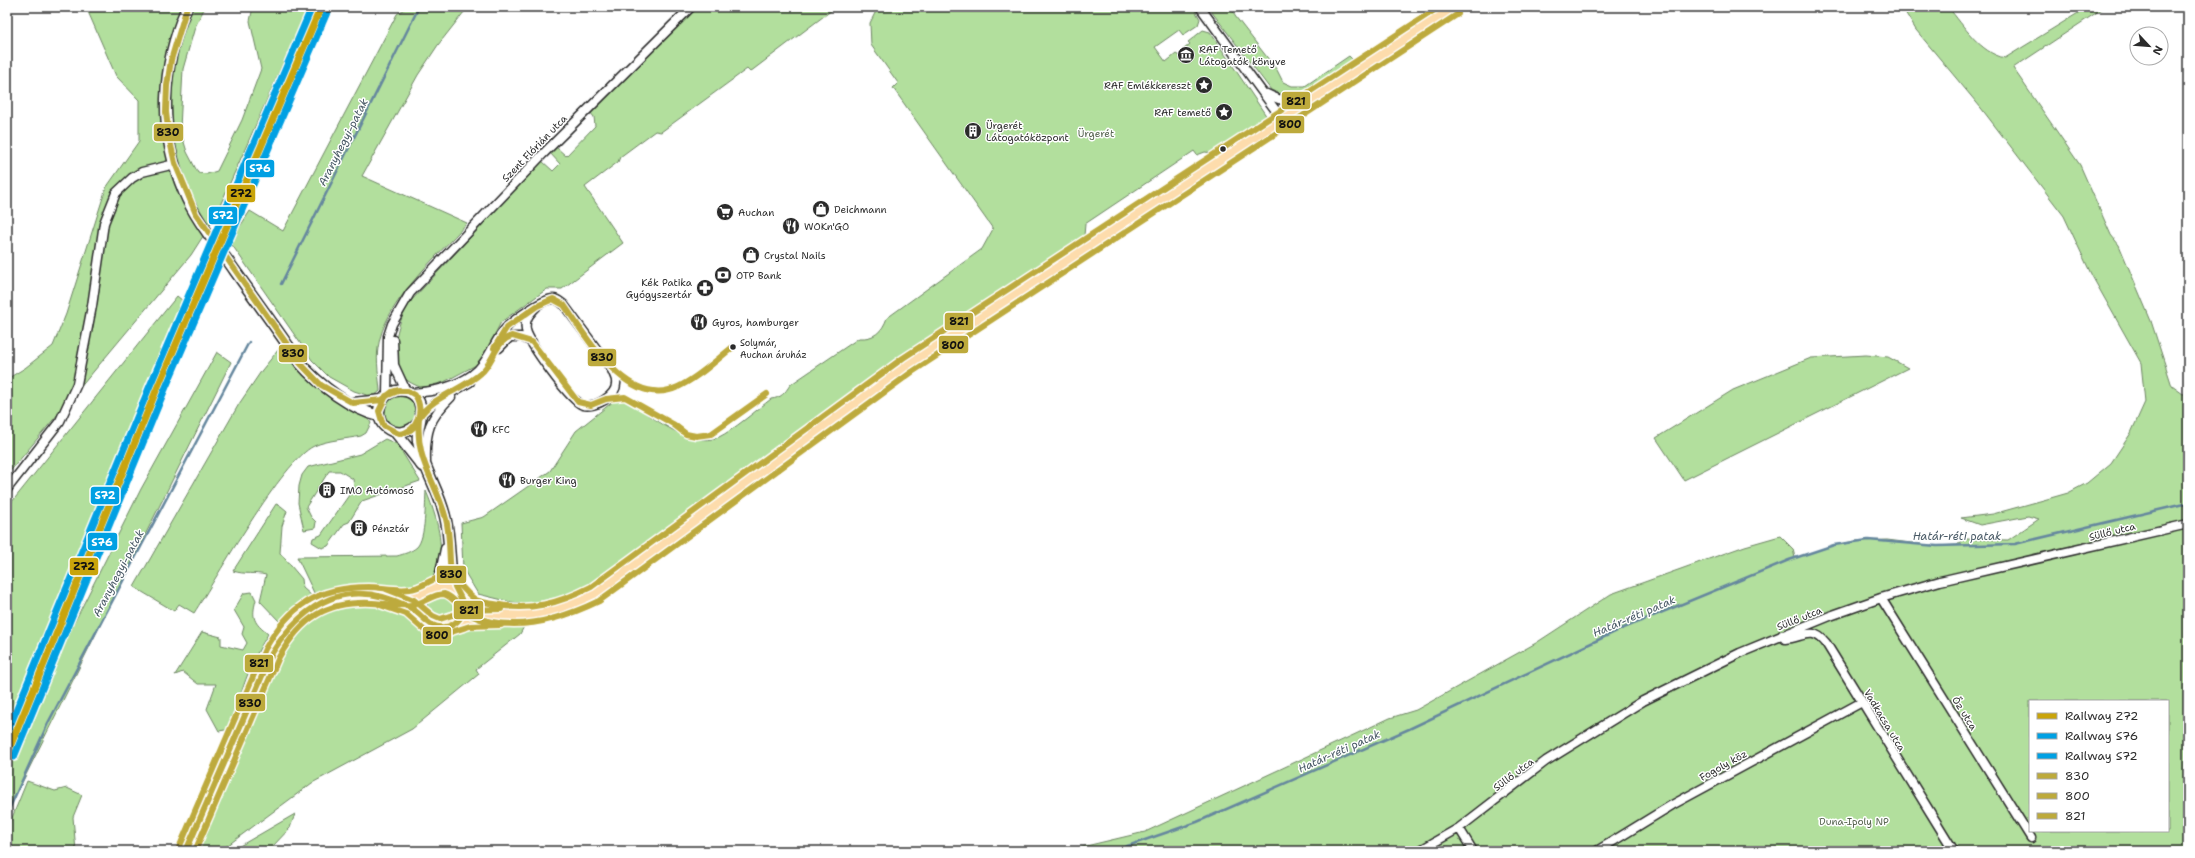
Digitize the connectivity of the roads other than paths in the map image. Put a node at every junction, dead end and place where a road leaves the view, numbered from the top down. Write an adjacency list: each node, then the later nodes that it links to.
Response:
1 (187, 7): 8 (street)
2 (691, 7): 10 (street, Szent Flórián utca)
3 (1200, 7): 6 (street)
4 (1454, 7): 5 (main road)
5 (1328, 89): 6 (street); 7 (main road)
6 (1264, 93): 7 (street)
7 (1282, 118): 27 (main road)
8 (175, 164): 15 (street); 20 (street)
9 (537, 306): 11 (street); 11 (street); 13 (street)
10 (399, 310): 13 (street, Szent Flórián utca); 14 (street, Szent Flórián utca)
11 (532, 342): 12 (street)
12 (460, 388): 17 (street); 19 (street)
13 (408, 392): 14 (street); 17 (street)
14 (384, 398): 15 (street); 16 (street)
15 (353, 404): 16 (street)
16 (379, 416): 18 (street)
17 (420, 418): 18 (street); 19 (street)
18 (396, 433): 19 (street)
19 (427, 473): 22 (street)
20 (7, 489)
21 (2188, 524): 26 (street, Süllő utca)
22 (448, 535): 23 (street); 24 (street)
23 (430, 590): 24 (main road); 25 (main road); 28 (main road)
24 (458, 595): 27 (main road); 29 (main road)
25 (381, 596): 28 (main road); 34 (main road)
26 (1881, 598): 30 (street, Süllő utca); 33 (street, Őz utca)
27 (514, 616): 29 (main road)
28 (424, 618): 29 (main road)
29 (457, 621)
30 (1782, 635): 31 (street, Vadkacsa utca); 32 (street, Süllő utca)
31 (1862, 702): 37 (street, Fogoly köz); 38 (street, Vadkacsa utca)
32 (1459, 828): 35 (street, Süllő utca); 36 (street)
33 (2031, 838)
34 (186, 851)
35 (1419, 851)
36 (1472, 851)
37 (1597, 851)
38 (1954, 851)

